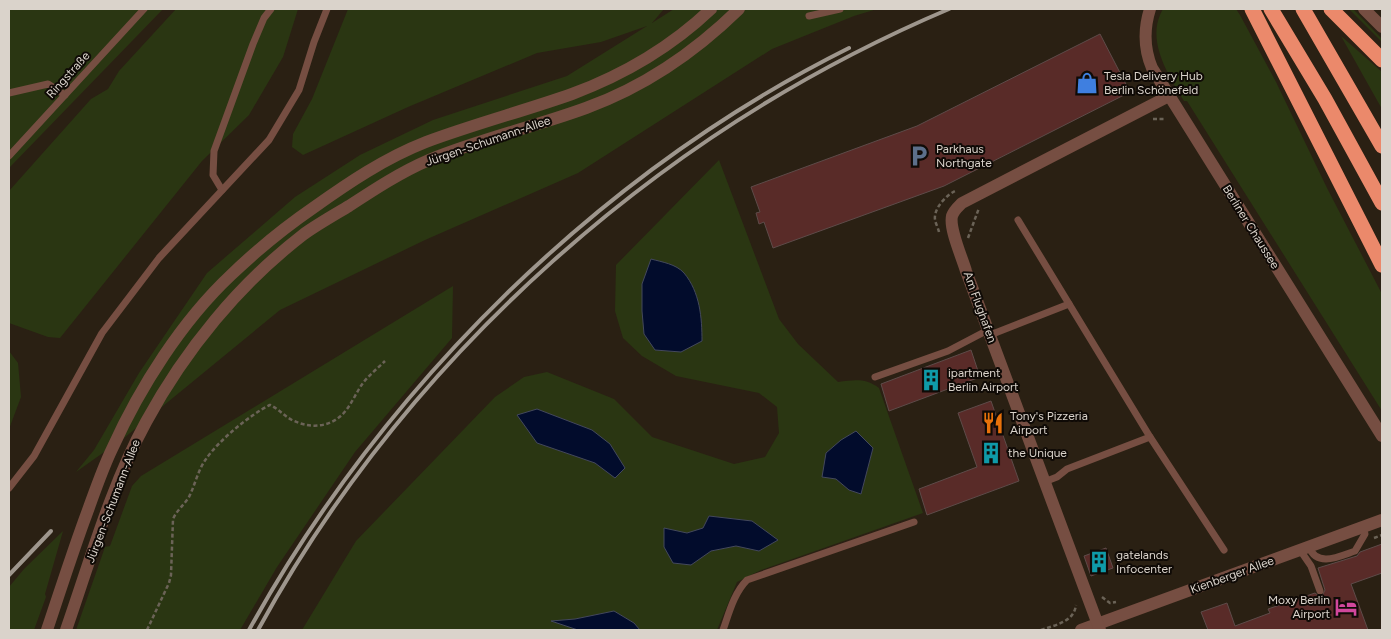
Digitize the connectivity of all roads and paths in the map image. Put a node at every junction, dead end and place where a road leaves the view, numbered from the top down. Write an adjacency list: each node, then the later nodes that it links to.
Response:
1 (144, 9): 17 (lane, Ringstraße)
2 (271, 9): 23 (lane)
3 (327, 9): 23 (lane)
4 (711, 9): 46 (street, Jürgen-Schumann-Allee)
5 (739, 9): 47 (street, Jürgen-Schumann-Allee)
6 (840, 9): 13 (lane)
7 (1150, 9): 18 (street, Berliner Chaussee)
8 (1252, 9): 28 (highway)
9 (1271, 9): 24 (highway)
10 (1303, 9): 21 (highway)
11 (1331, 9): 15 (highway)
12 (1364, 9): 14 (street)
13 (809, 16)
14 (1382, 27)
15 (1382, 60)
16 (9, 93): 17 (lane)
17 (65, 95): 22 (lane, Ringstraße)
18 (1169, 96): 30 (street, Am Flughafen); 33 (street, Berliner Chaussee)
19 (1153, 119): 20 (path)
20 (1165, 119)
21 (1382, 146)
22 (9, 156)
23 (222, 190): 36 (lane)
24 (1382, 203)
25 (980, 207): 27 (path)
26 (1018, 220): 29 (lane)
27 (971, 246)
28 (1382, 265)
29 (1069, 304): 30 (lane); 34 (lane)
30 (989, 332): 32 (lane); 35 (street, Am Flughafen)
31 (385, 361): 48 (path)
32 (875, 377)
33 (1382, 436)
34 (1150, 437): 35 (lane); 41 (lane)
35 (1044, 482): 45 (street, Am Flughafen)
36 (9, 488)
37 (1382, 520): 39 (street, Kienberger Allee)
38 (914, 522): 49 (lane)
39 (1363, 527): 40 (street, Kienberger Allee); 40 (lane)
40 (1305, 549): 42 (lane); 45 (street, Kienberger Allee)
41 (1224, 550)
42 (1320, 591)
43 (1101, 597): 44 (path)
44 (1120, 602)
45 (1099, 627): 50 (street, Kienberger Allee)
46 (47, 630)
47 (66, 630)
48 (147, 630)
49 (723, 630)
50 (1081, 630)

